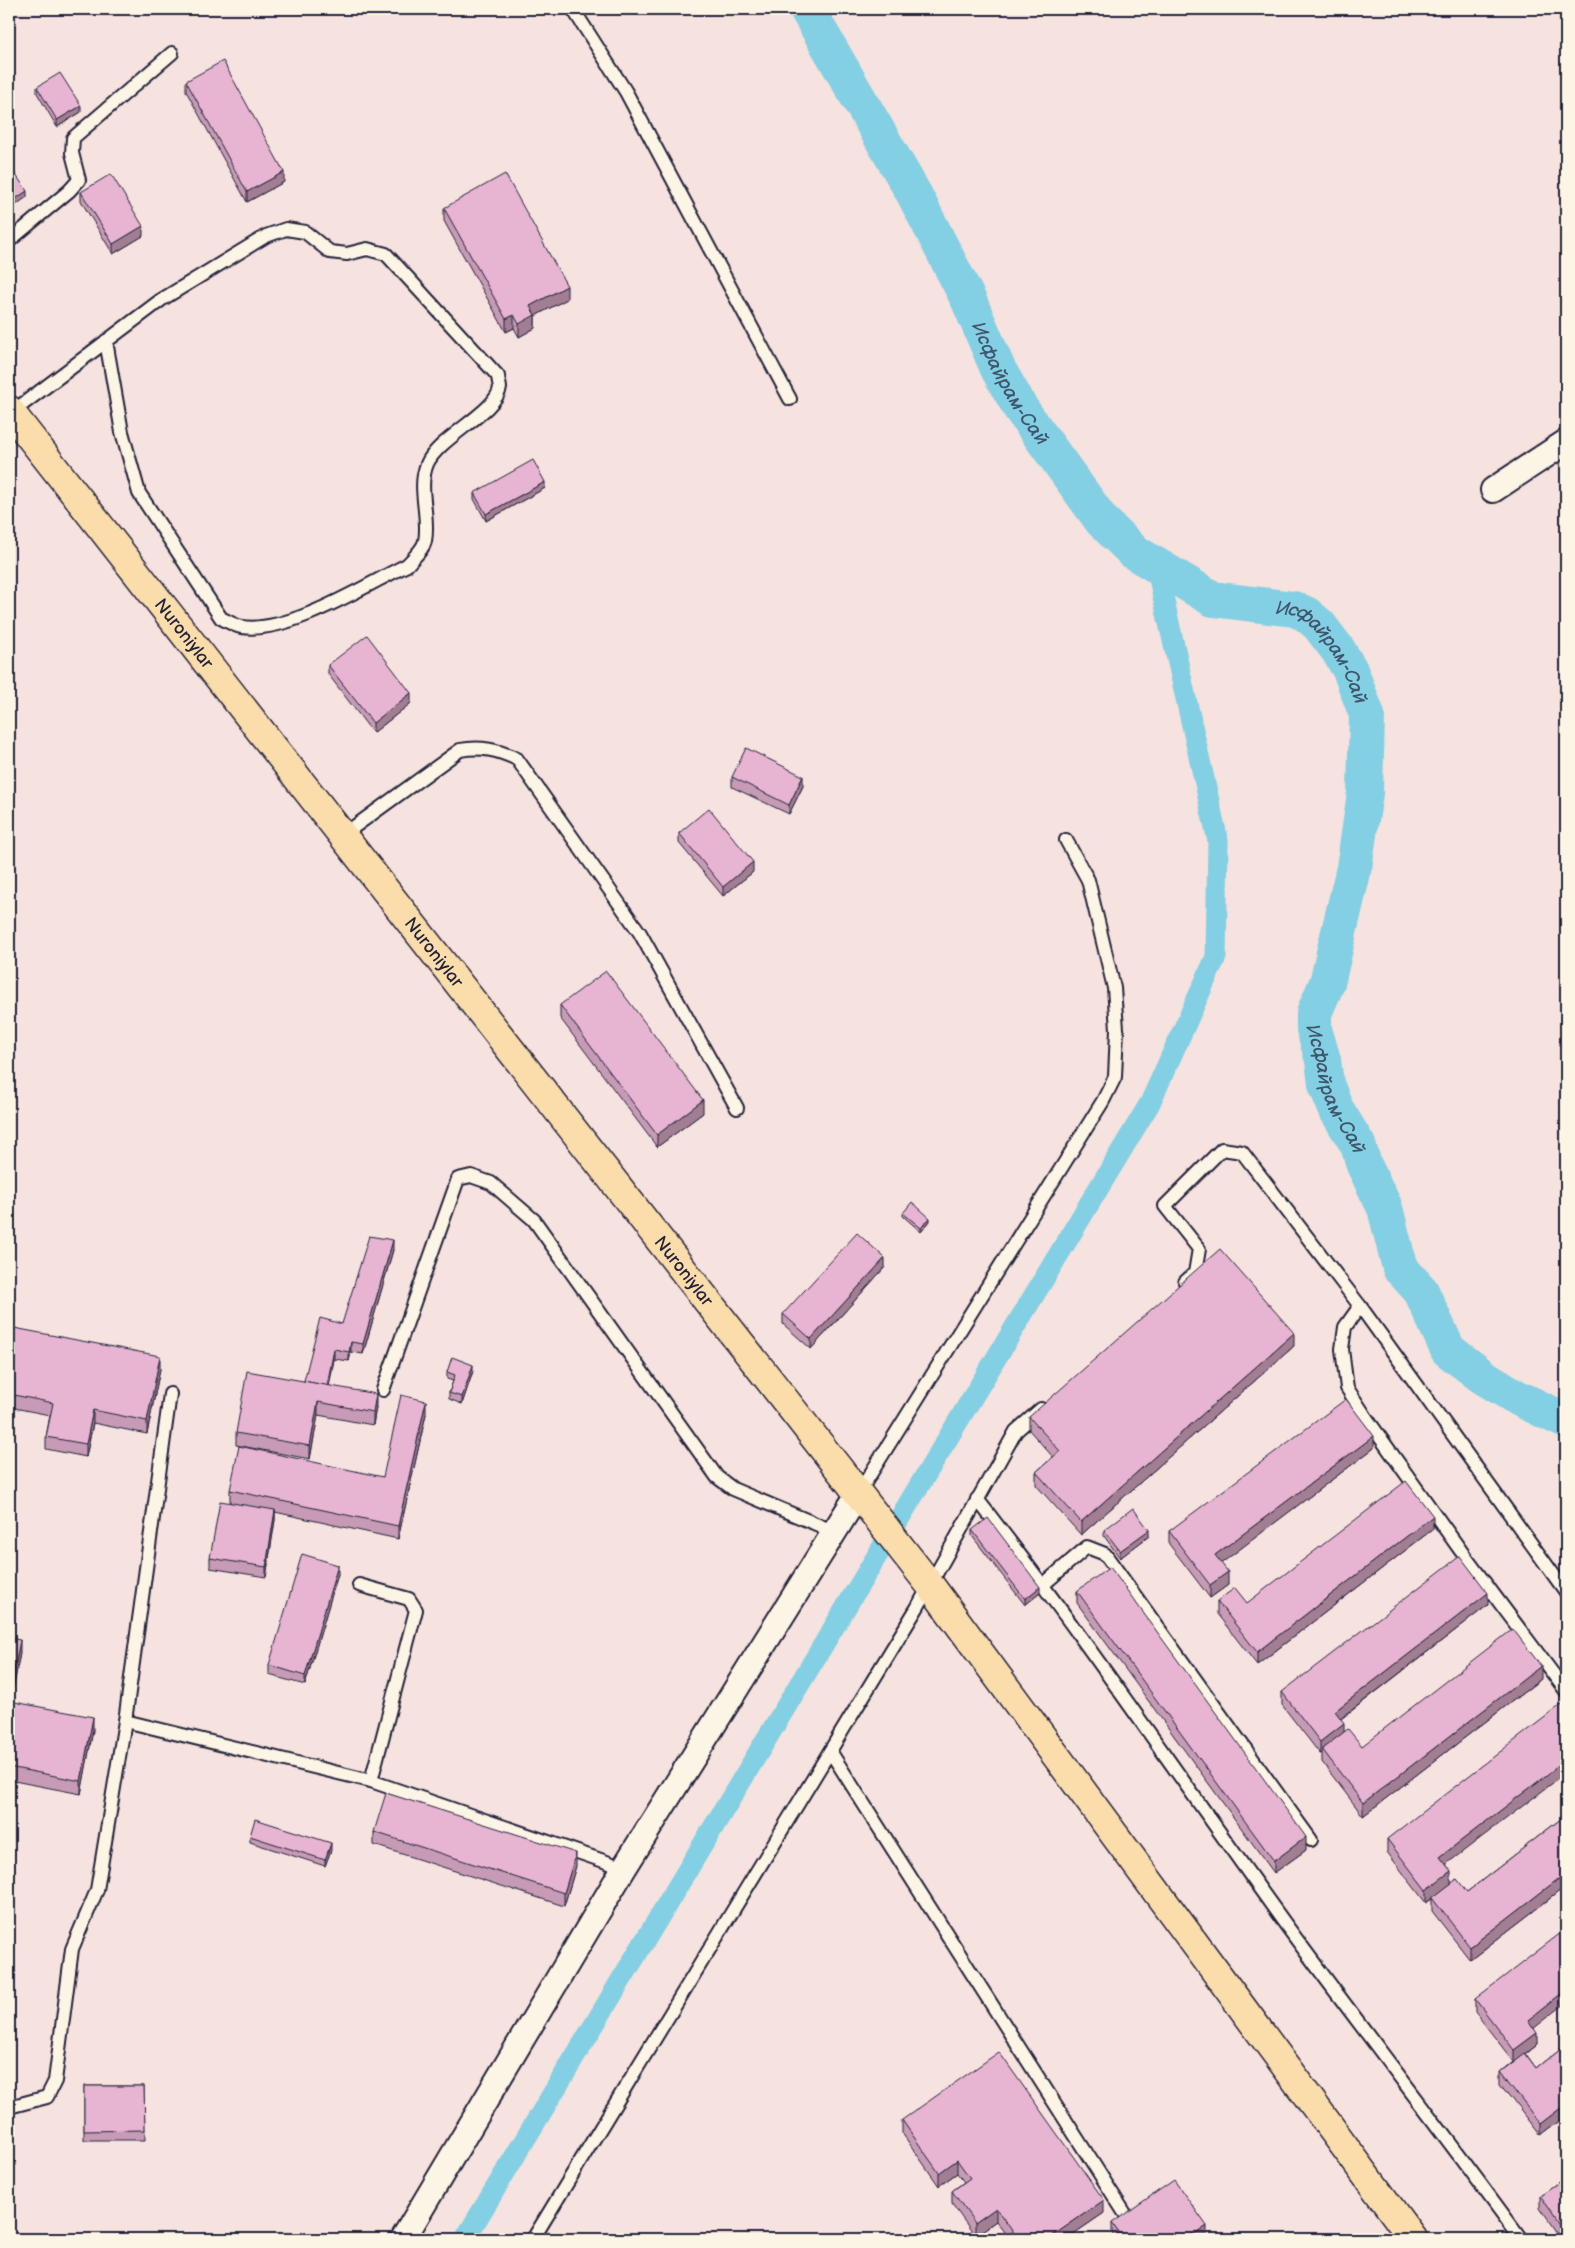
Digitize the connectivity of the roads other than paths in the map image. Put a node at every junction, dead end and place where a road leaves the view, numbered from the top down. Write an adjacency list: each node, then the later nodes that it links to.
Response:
1 (573, 9): 5 (lane)
2 (172, 53): 3 (lane)
3 (9, 241)
4 (106, 341): 4 (lane); 6 (lane)
5 (790, 399)
6 (10, 411): 9 (main road, Nuroniylar)
7 (1566, 442): 8 (street)
8 (1493, 490)
9 (343, 835): 11 (lane); 17 (main road, Nuroniylar)
10 (1066, 840): 17 (lane)
11 (737, 1108)
12 (1173, 1293): 13 (lane)
13 (1360, 1306): 23 (lane); 24 (lane)
14 (383, 1390): 19 (lane)
15 (170, 1394): 25 (lane)
16 (1053, 1398): 18 (lane)
17 (858, 1494): 19 (street); 20 (main road, Nuroniylar)
18 (977, 1499): 20 (lane); 21 (lane)
19 (835, 1532): 29 (street)
20 (930, 1584): 26 (lane); 34 (main road, Nuroniylar)
21 (1044, 1584): 28 (lane); 35 (lane)
22 (359, 1585): 27 (lane)
23 (1566, 1592)
24 (1566, 1691)
25 (125, 1721): 27 (lane); 30 (lane)
26 (830, 1751): 31 (lane); 33 (lane)
27 (371, 1781): 29 (lane)
28 (1311, 1840)
29 (624, 1868): 32 (street)
30 (9, 2107)
31 (1126, 2215)
32 (403, 2239)
33 (533, 2239)
34 (1413, 2239)
35 (1521, 2239)

